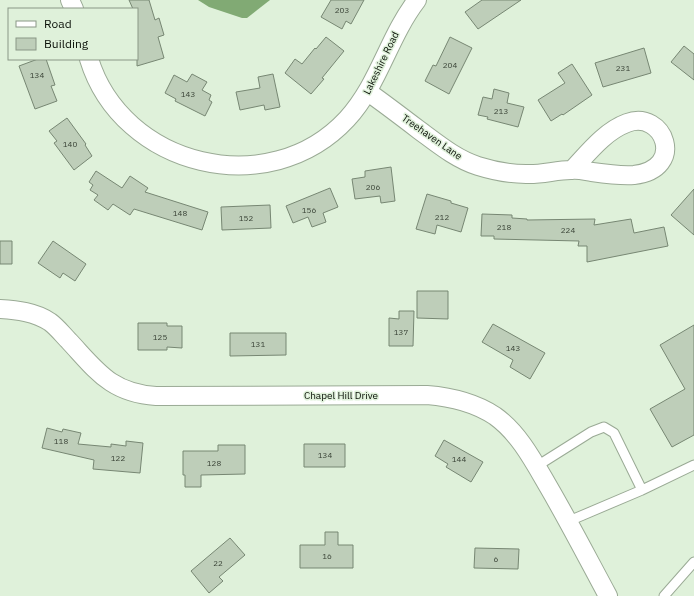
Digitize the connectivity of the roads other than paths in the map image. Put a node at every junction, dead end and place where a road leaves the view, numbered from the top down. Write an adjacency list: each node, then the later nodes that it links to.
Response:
1 (417, 0): 3 (street, Lakeshire Road)
2 (89, 60): 3 (street, Lakeshire Road)
3 (368, 92): 4 (street, Treehaven Lane)
4 (572, 170): 4 (street, Treehaven Lane)
5 (0, 309): 7 (street, Chapel Hill Drive)
6 (694, 465): 8 (lane)
7 (537, 466): 8 (lane); 9 (street, Chapel Hill Drive)
8 (642, 490): 9 (lane)
9 (569, 521): 11 (street, Chapel Hill Drive)
10 (694, 562): 12 (lane)
11 (608, 596)
12 (664, 596)

